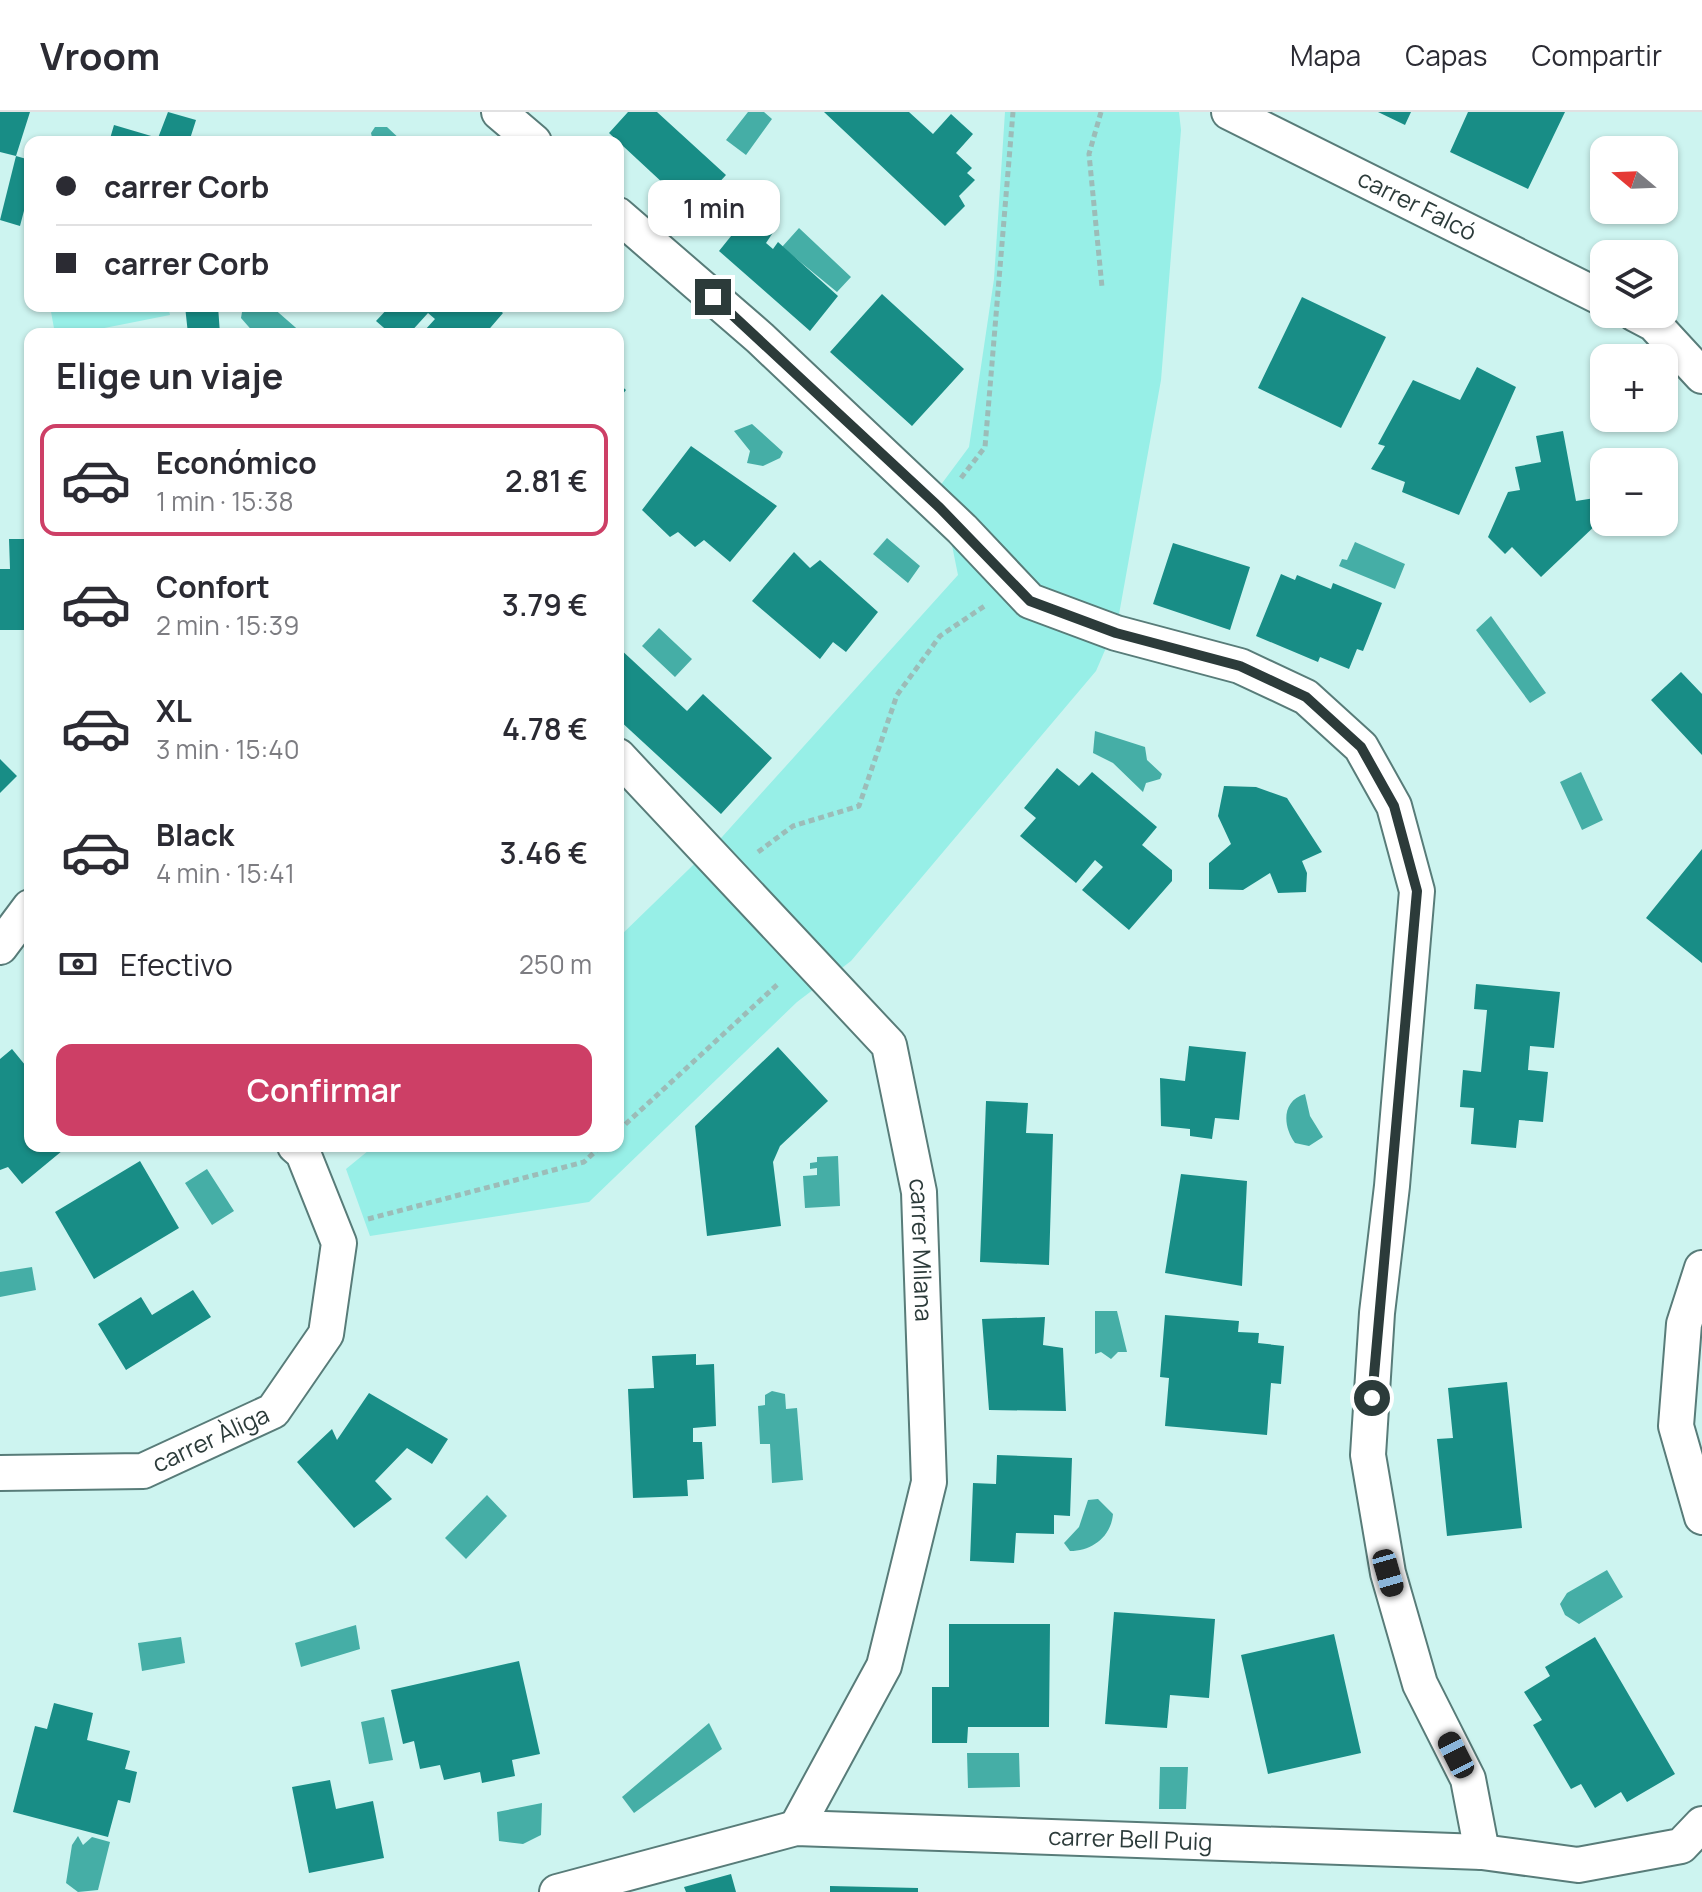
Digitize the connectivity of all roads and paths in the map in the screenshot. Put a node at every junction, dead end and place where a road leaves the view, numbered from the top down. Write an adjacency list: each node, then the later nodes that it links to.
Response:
1 (499, 112): 5 (street)
2 (1013, 112): 11 (path)
3 (1101, 112): 7 (path)
4 (1229, 112): 8 (street, carrer Falcó)
5 (527, 136)
6 (624, 220): 11 (street)
7 (1102, 287)
8 (1590, 292)
9 (1658, 328): 10 (street)
10 (1702, 376)
11 (940, 508): 12 (street)
12 (1030, 601): 14 (path); 27 (street)
13 (624, 762): 14 (street, carrer Milana)
14 (729, 875): 17 (street, carrer Milana)
15 (24, 915): 16 (street)
16 (0, 947)
17 (807, 958): 18 (path); 26 (street, carrer Milana)
18 (624, 1126)
19 (302, 1152): 23 (street, carrer Àliga)
20 (595, 1152): 21 (path)
21 (364, 1220)
22 (1702, 1268): 24 (street)
23 (0, 1473)
24 (1702, 1517)
25 (1702, 1824): 27 (street, carrer Bell Puig)
26 (796, 1828): 27 (street, carrer Bell Puig); 28 (street, carrer Bell Puig)
27 (1482, 1852)
28 (557, 1892)

